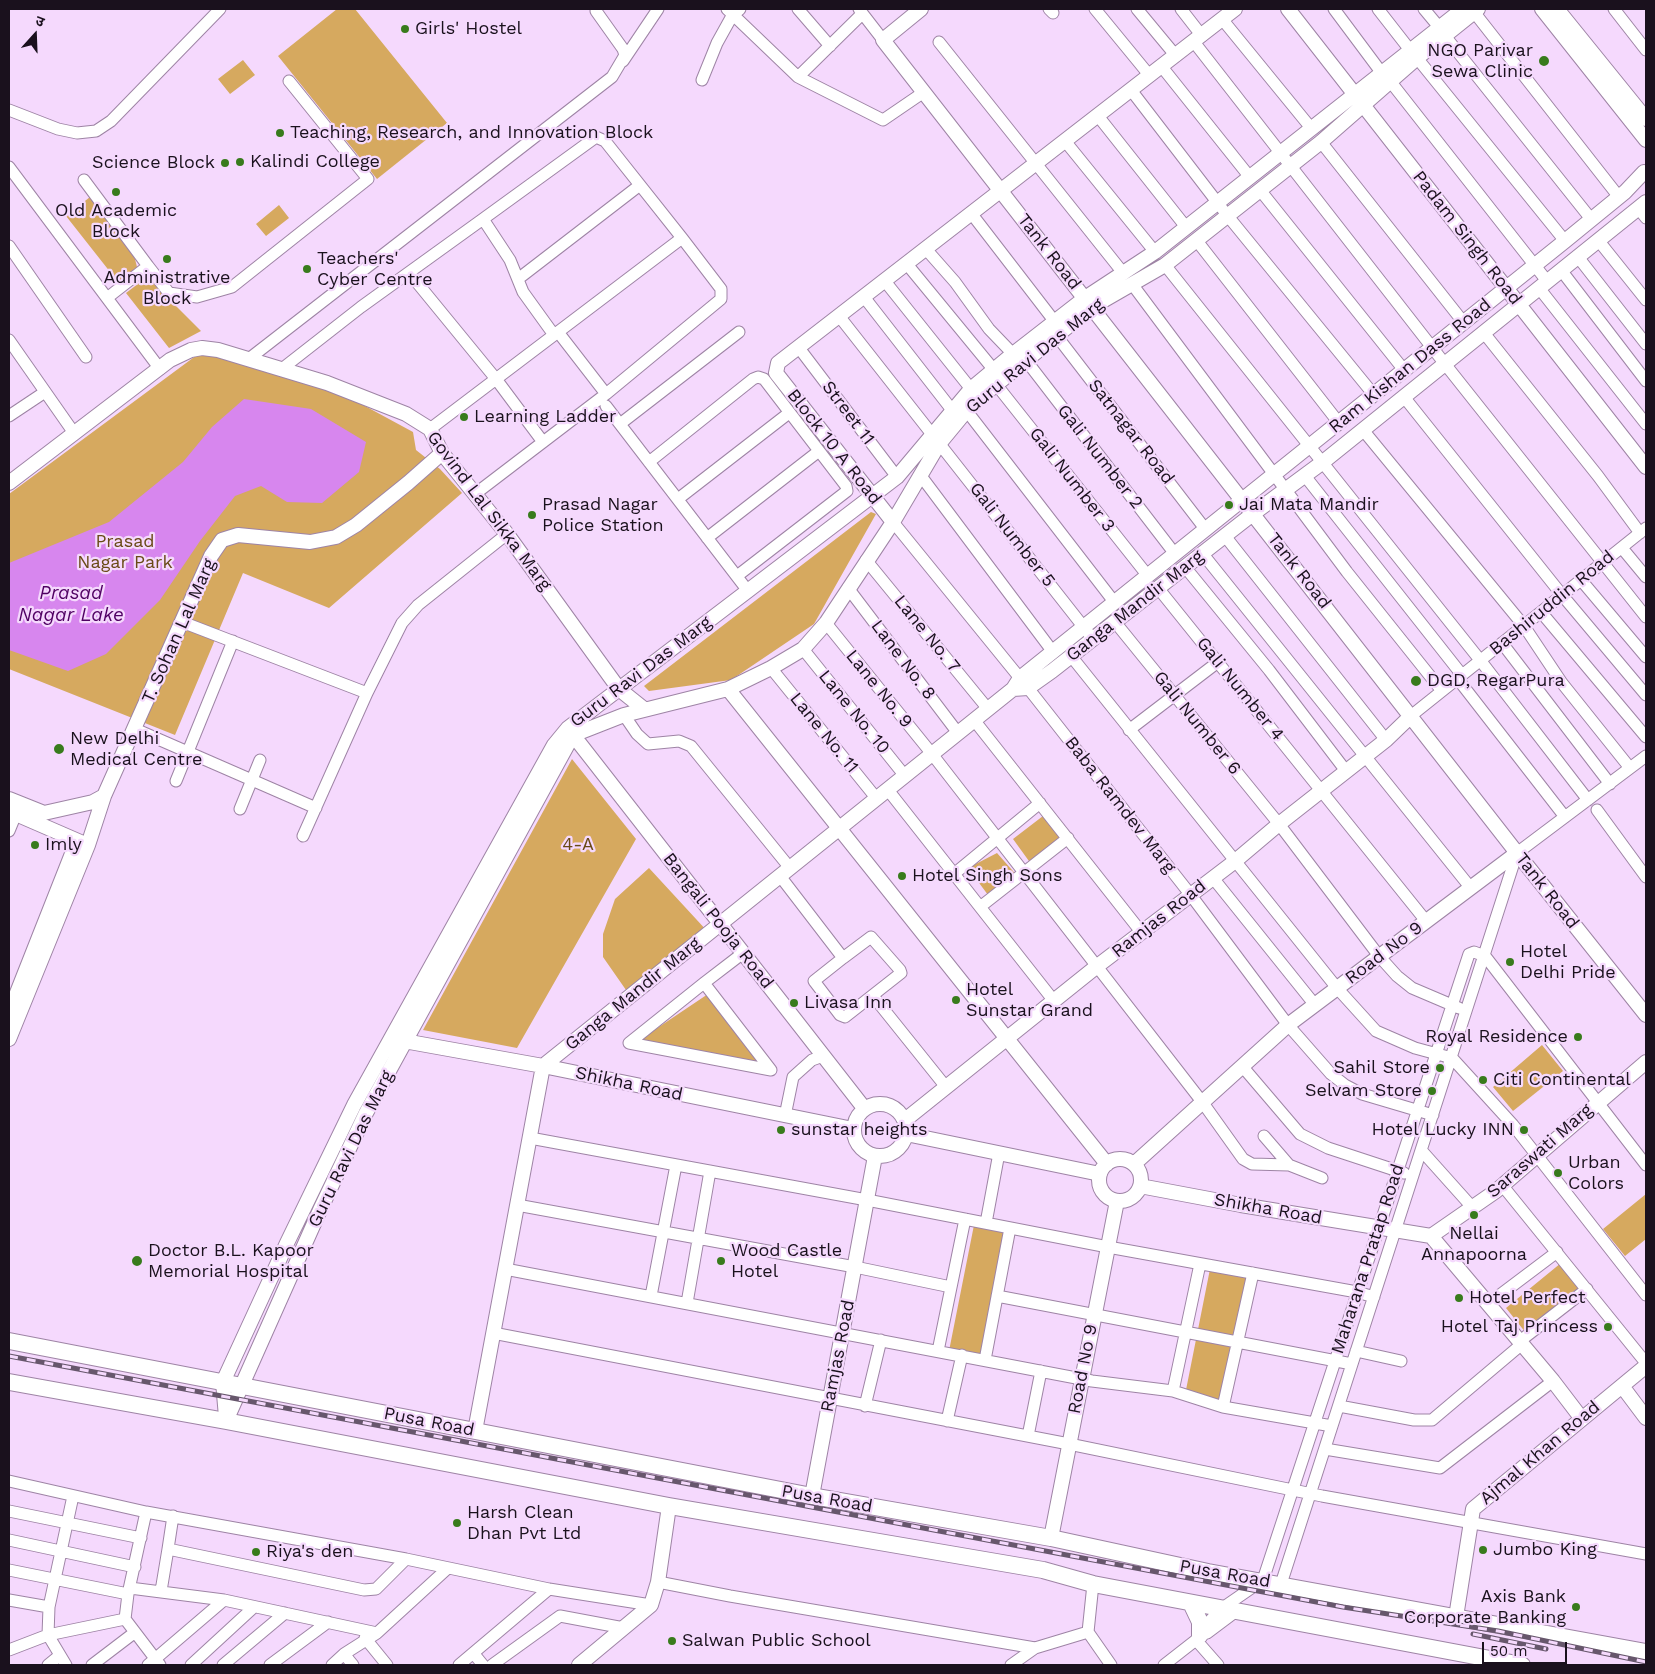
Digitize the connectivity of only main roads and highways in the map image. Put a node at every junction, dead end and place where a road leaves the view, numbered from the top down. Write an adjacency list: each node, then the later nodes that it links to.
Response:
1 (9, 1341): 5 (main road, Pusa Road)
2 (9, 1382): 3 (main road, Pusa Road)
3 (1191, 1603): 4 (main road); 6 (main road, Pusa Road)
4 (1198, 1637)
5 (1646, 1652)
6 (1491, 1662): 7 (main road, Pusa Road)
7 (1522, 1665)

